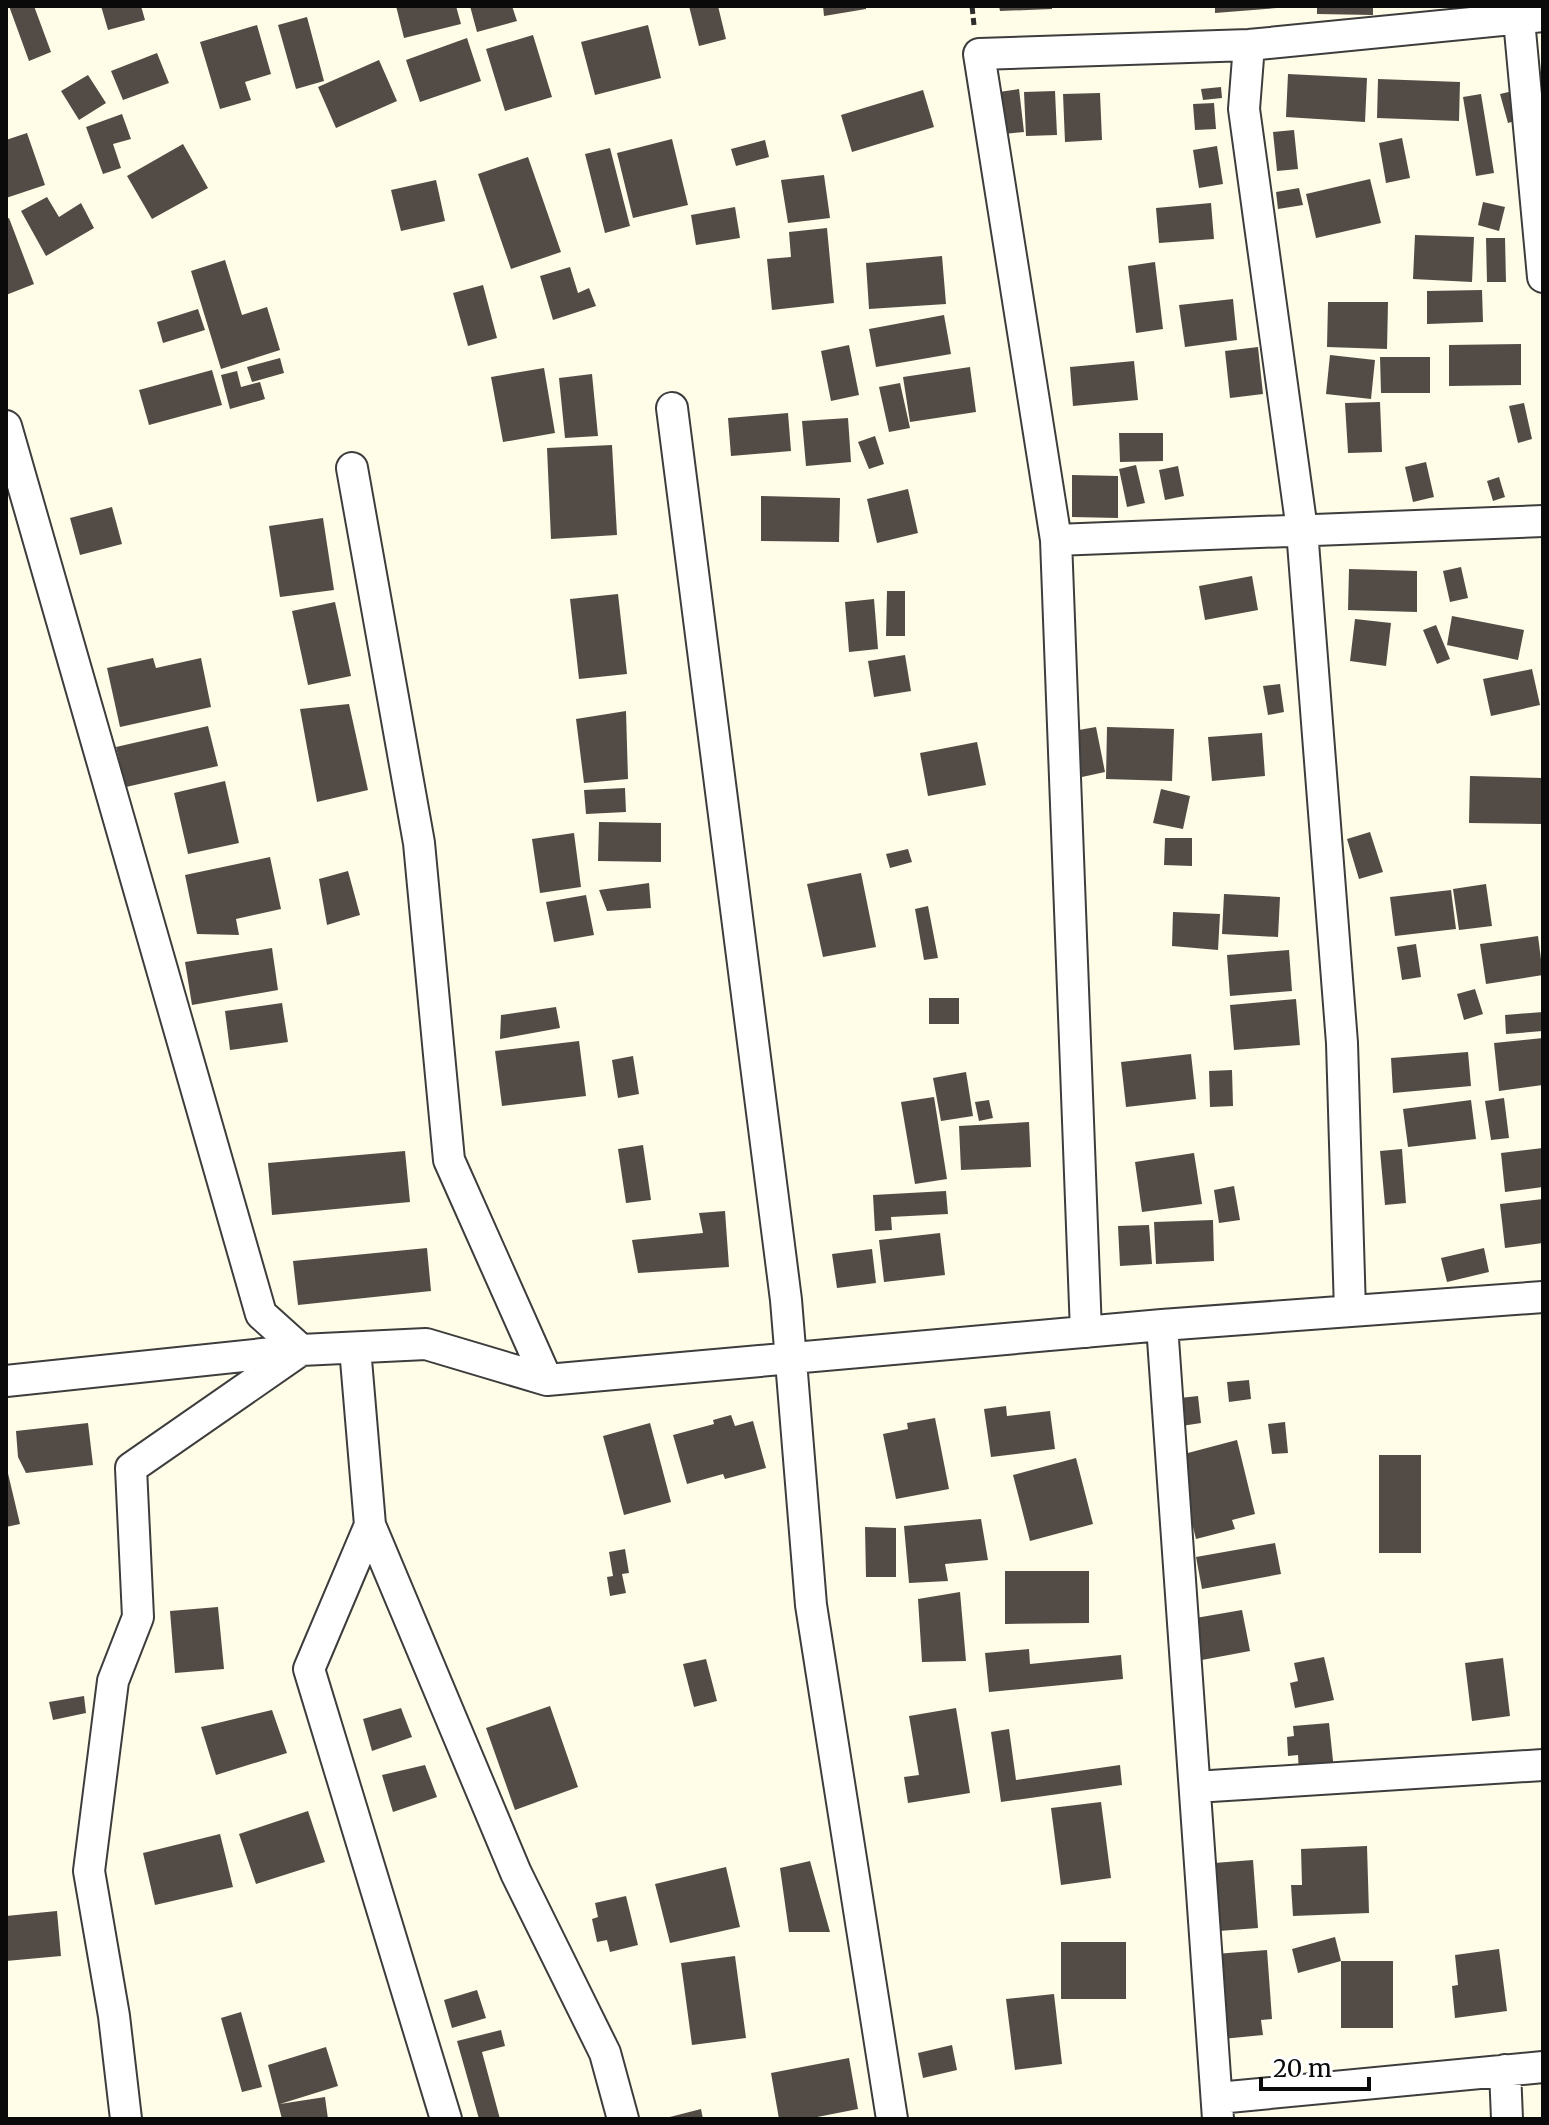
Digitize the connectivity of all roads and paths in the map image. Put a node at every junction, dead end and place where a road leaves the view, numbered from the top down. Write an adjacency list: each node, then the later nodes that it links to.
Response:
1 (1531, 18): 2 (street); 3 (street)
2 (1249, 45): 8 (street); 9 (street)
3 (1543, 277)
4 (672, 408): 16 (street)
5 (6, 426): 15 (street)
6 (352, 468): 17 (street)
7 (1543, 521): 8 (street)
8 (1302, 530): 9 (street); 11 (street)
9 (1056, 540): 13 (street)
10 (1543, 1297): 11 (street)
11 (1350, 1311): 12 (street)
12 (1162, 1325): 13 (street); 21 (street)
13 (1086, 1332): 16 (street)
14 (355, 1348): 15 (street); 17 (street); 19 (street)
15 (301, 1350): 18 (street); 25 (street)
16 (791, 1357): 17 (street); 28 (street)
17 (547, 1380)
18 (6, 1381)
19 (370, 1525): 26 (street); 27 (street)
20 (1543, 1765): 21 (street)
21 (1195, 1787): 24 (street)
22 (1543, 2067): 23 (street)
23 (1505, 2070): 24 (street); 29 (street)
24 (1218, 2108)
25 (126, 2119)
26 (446, 2119)
27 (623, 2119)
28 (892, 2119)
29 (1507, 2119)

